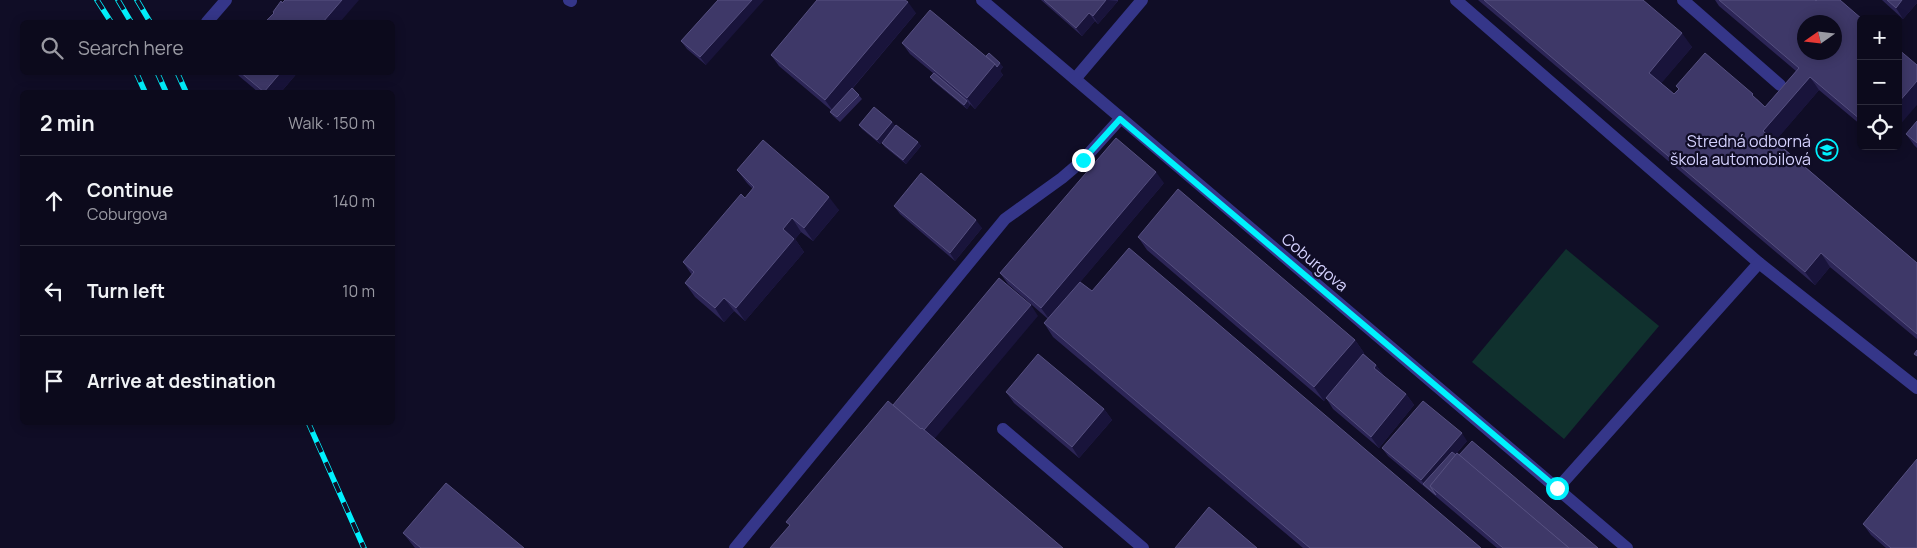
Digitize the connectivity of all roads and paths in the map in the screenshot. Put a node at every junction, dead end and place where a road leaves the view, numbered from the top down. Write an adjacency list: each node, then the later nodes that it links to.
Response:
1 (226, 0): 6 (street)
2 (982, 0): 7 (street, Coburgova)
3 (1142, 0): 7 (street)
4 (1456, 0): 10 (street)
5 (1682, 0): 8 (street)
6 (209, 20)
7 (1075, 79): 9 (street, Coburgova)
8 (1780, 85)
9 (1120, 119): 13 (street, Coburgova); 14 (street)
10 (1759, 264): 11 (street); 13 (street)
11 (1917, 388)
12 (1003, 429): 15 (street)
13 (1557, 488): 16 (street, Coburgova)
14 (736, 548)
15 (1143, 548)
16 (1627, 548)

